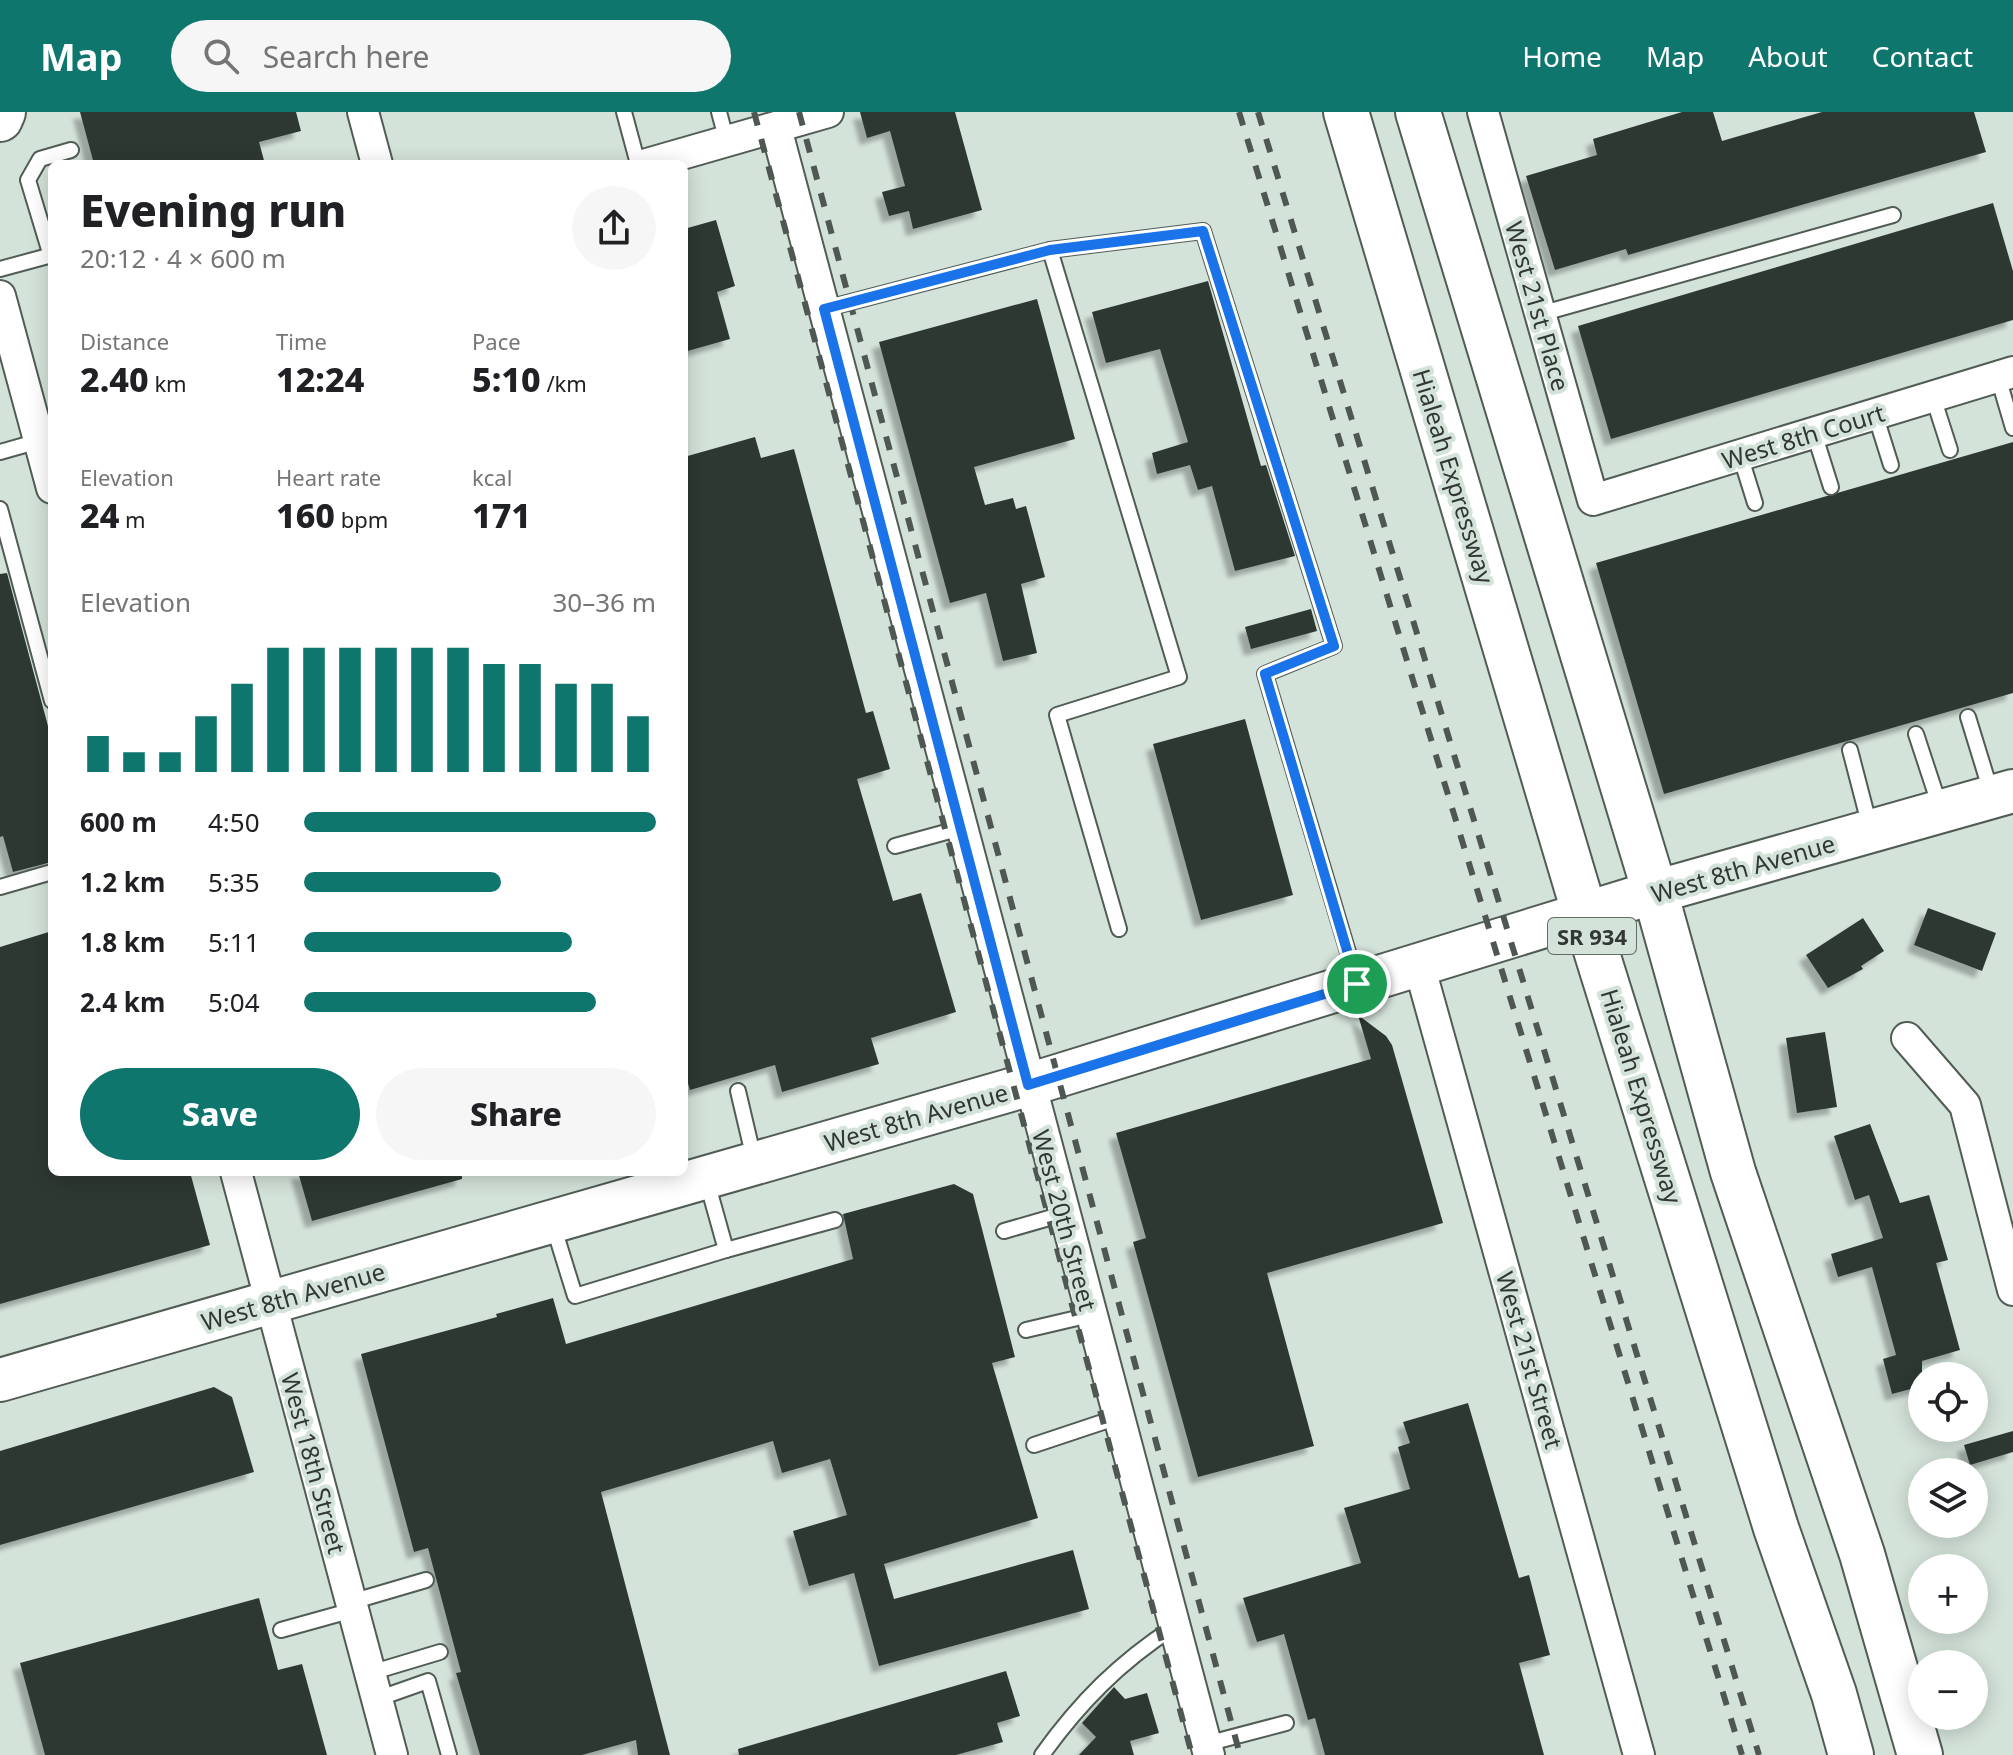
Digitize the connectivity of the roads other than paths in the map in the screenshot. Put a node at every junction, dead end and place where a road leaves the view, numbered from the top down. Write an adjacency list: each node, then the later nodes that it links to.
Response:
1 (3, 112): 9 (main road)
2 (363, 112): 13 (street)
3 (624, 112): 14 (lane)
4 (719, 112): 11 (lane)
5 (828, 112): 10 (street)
6 (1346, 112): 51 (main road, Hialeah Expressway / SR 934)
7 (1418, 112): 50 (main road, SR 934)
8 (1483, 112): 23 (street, West 21st Place)
9 (0, 119)
10 (787, 121): 11 (street); 22 (street, West 20th Street)
11 (727, 142): 15 (street)
12 (71, 150): 17 (lane)
13 (376, 160)
14 (637, 160)
15 (662, 160)
16 (1893, 215): 23 (lane)
17 (48, 245)
18 (1050, 250): 22 (lane); 52 (lane); 54 (lane)
19 (48, 256): 20 (lane)
20 (0, 269)
21 (0, 296): 29 (street)
22 (824, 309): 45 (street, West 20th Street)
23 (1540, 314): 36 (street, West 21st Place)
24 (2005, 374): 25 (street, West 8th Court); 27 (lane)
25 (1933, 397): 26 (street, West 8th Court); 30 (lane)
26 (1875, 414): 28 (street, West 8th Court); 33 (lane)
27 (2013, 428)
28 (1814, 433): 32 (street, West 8th Court); 35 (lane)
29 (39, 441): 31 (lane); 34 (street)
30 (1950, 450)
31 (0, 452)
32 (1740, 455): 36 (street, West 8th Court); 37 (lane)
33 (1891, 465)
34 (48, 474)
35 (1831, 487)
36 (1593, 500)
37 (1755, 503)
38 (0, 509): 39 (lane)
39 (48, 668)
40 (1968, 717): 43 (lane)
41 (1916, 734): 44 (lane)
42 (1850, 750): 46 (lane)
43 (2003, 794): 44 (street, West 8th Avenue)
44 (1941, 812): 46 (street, West 8th Avenue)
45 (961, 828): 47 (lane); 56 (street, West 20th Street)
46 (1871, 831): 50 (street, West 8th Avenue)
47 (895, 846)
48 (48, 873): 49 (lane)
49 (0, 887)
50 (1655, 892): 51 (street, West 8th Avenue); 87 (main road, SR 934)
51 (1585, 915): 53 (street, West 8th Avenue); 86 (main road, Hialeah Expressway / SR 934)
52 (1119, 929)
53 (1419, 965): 54 (street, West 8th Avenue); 85 (street, West 21st Street)
54 (1357, 984): 56 (street, West 8th Avenue)
55 (1907, 1038): 67 (street)
56 (1028, 1085): 58 (street, West 8th Avenue); 62 (street, West 20th Street)
57 (738, 1091): 58 (lane)
58 (755, 1163): 60 (street, West 8th Avenue)
59 (237, 1176): 68 (street, West 18th Street)
60 (705, 1178): 61 (street, West 8th Avenue); 66 (lane)
61 (655, 1182): 64 (street, West 8th Avenue)
62 (1063, 1214): 65 (lane); 69 (street, West 20th Street)
63 (835, 1220): 66 (lane)
64 (552, 1222): 66 (lane); 68 (street, West 8th Avenue)
65 (1004, 1231)
66 (726, 1250)
67 (2013, 1290)
68 (271, 1302): 71 (street, West 8th Avenue); 75 (street, West 18th Street)
69 (1090, 1315): 70 (lane); 72 (street, West 20th Street)
70 (1026, 1330)
71 (0, 1380)
72 (1118, 1417): 73 (lane); 76 (street, West 20th Street)
73 (1034, 1445)
74 (426, 1580): 75 (lane)
75 (352, 1606): 77 (lane); 79 (street, West 18th Street)
76 (1174, 1627): 81 (street, West 20th Street); 84 (lane)
77 (281, 1630)
78 (440, 1652): 79 (lane)
79 (373, 1686): 82 (street, West 18th Street); 83 (lane)
80 (1286, 1723): 81 (lane)
81 (1207, 1750)
82 (392, 1755)
83 (449, 1755)
84 (1042, 1755)
85 (1639, 1755)
86 (1851, 1755)
87 (1920, 1755)

